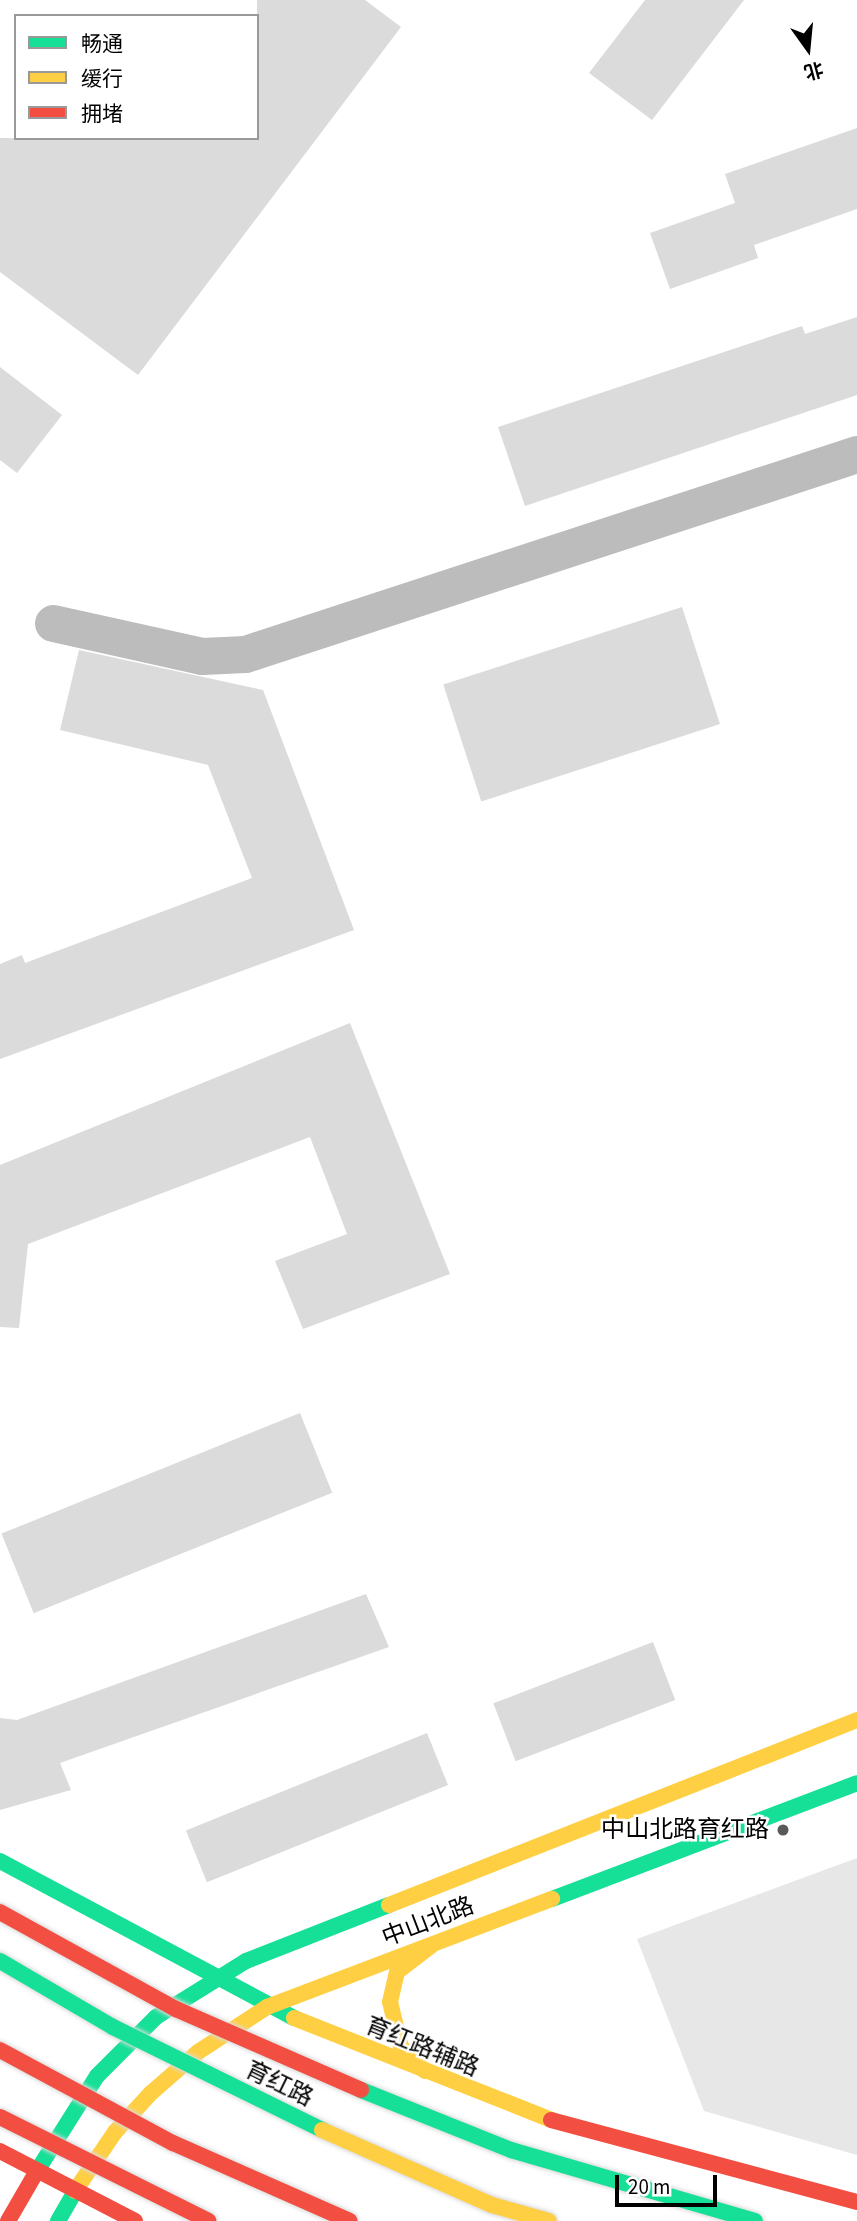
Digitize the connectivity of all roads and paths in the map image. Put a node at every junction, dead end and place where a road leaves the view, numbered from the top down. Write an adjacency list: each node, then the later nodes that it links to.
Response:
1 (857, 454): 2 (street)
2 (53, 623)
3 (857, 1720): 9 (main road, 中山北路)
4 (857, 1783): 7 (main road, 中山北路)
5 (0, 1861): 9 (main road, 育红路辅路)
6 (0, 1913): 28 (main road, bridge)
7 (434, 1944): 10 (main road, 中山北路); 13 (main road)
8 (0, 1961): 27 (main road, 育红路, bridge)
9 (214, 1979): 10 (main road, 育红路辅路); 12 (main road); 18 (main road, 中山北路)
10 (267, 2007): 13 (main road, 育红路辅路); 16 (main road, 中山北路)
11 (0, 2050): 26 (main road, bridge)
12 (138, 2064)
13 (432, 2077): 20 (main road, 育红路辅路)
14 (132, 2085): 16 (main road)
15 (0, 2117): 25 (main road, bridge)
16 (115, 2132): 19 (main road, 中山北路); 21 (main road)
17 (0, 2151): 18 (main road)
18 (37, 2171): 19 (main road); 22 (main road, 中山北路)
19 (75, 2191): 23 (main road, 中山北路); 24 (main road)
20 (857, 2202)
21 (162, 2219)
22 (8, 2221)
23 (58, 2221)
24 (135, 2221)
25 (209, 2221)
26 (349, 2221)
27 (549, 2221)
28 (755, 2221)

